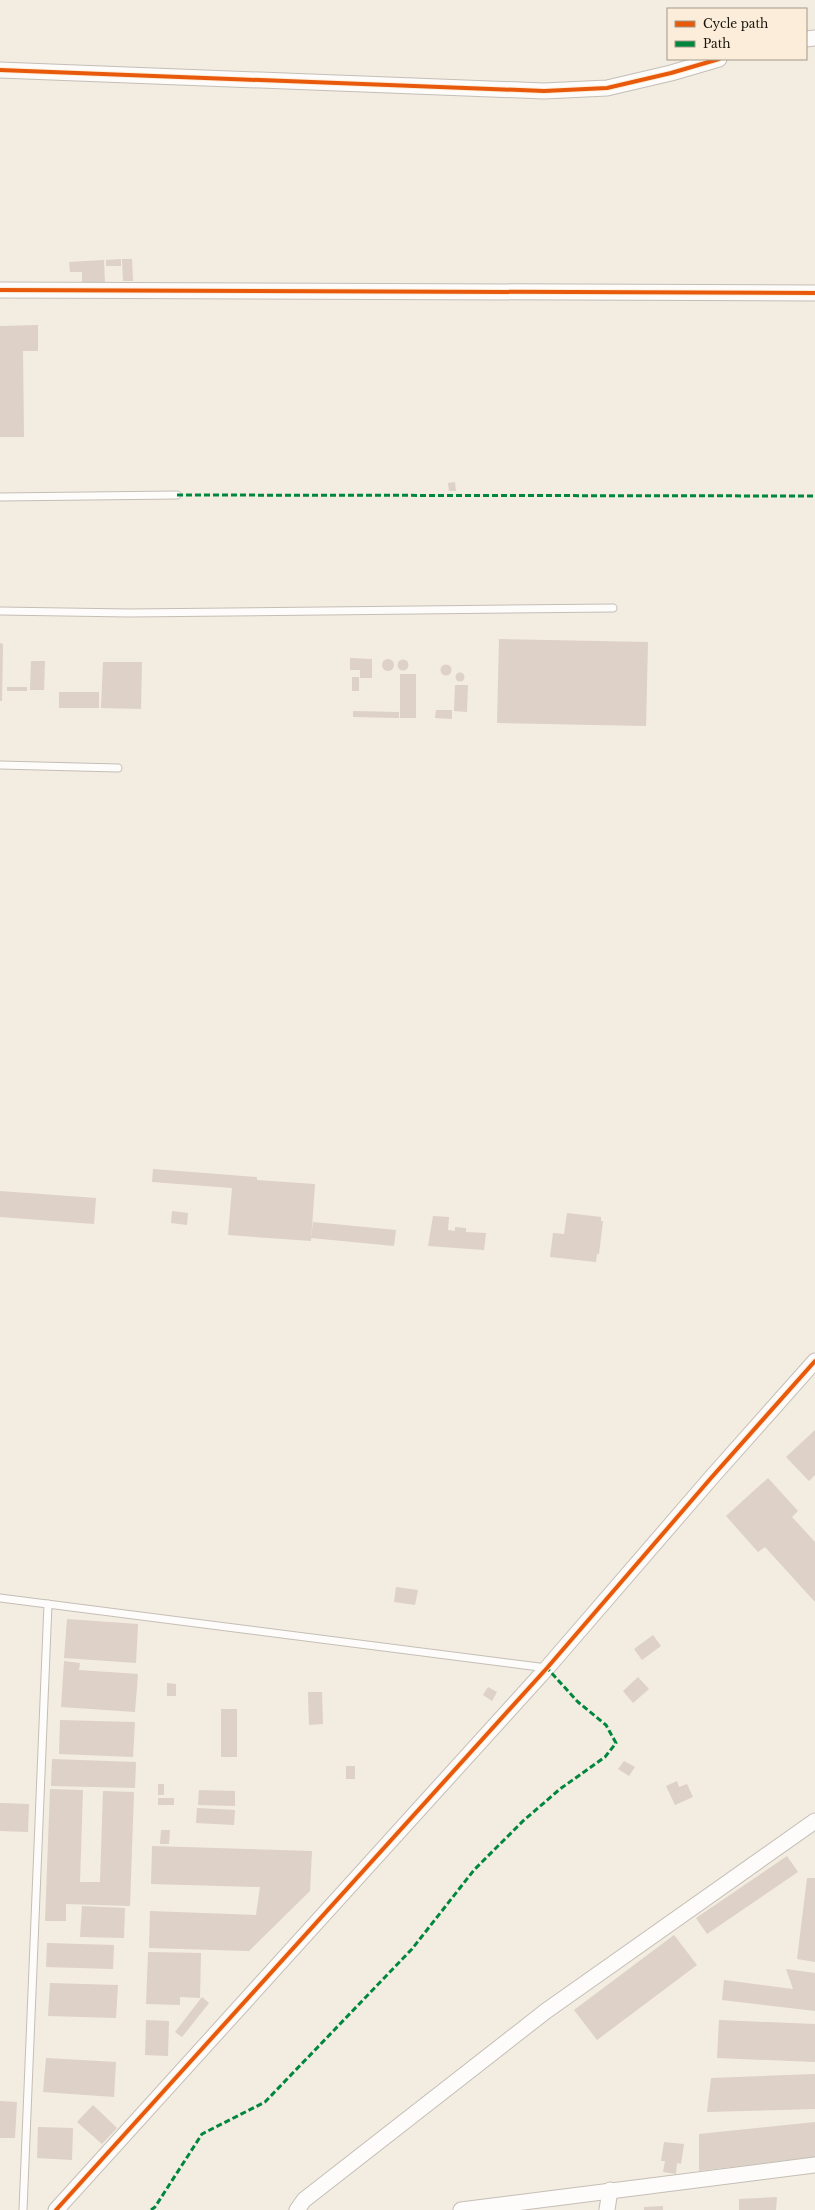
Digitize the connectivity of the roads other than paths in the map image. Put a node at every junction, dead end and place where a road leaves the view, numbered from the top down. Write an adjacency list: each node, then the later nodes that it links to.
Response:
1 (716, 60): 2 (street)
2 (0, 70)
3 (0, 290): 4 (street)
4 (815, 293)
5 (178, 495): 6 (lane)
6 (0, 497)
7 (614, 608): 8 (lane)
8 (0, 611)
9 (0, 765): 10 (lane)
10 (118, 768)
11 (815, 1361): 14 (street)
12 (0, 1598): 13 (lane)
13 (48, 1604): 14 (lane); 18 (lane)
14 (547, 1668): 19 (street)
15 (815, 1821): 20 (street)
16 (815, 2165): 17 (street)
17 (610, 2190): 21 (street); 22 (street)
18 (23, 2210)
19 (56, 2210)
20 (297, 2210)
21 (461, 2210)
22 (607, 2210)

